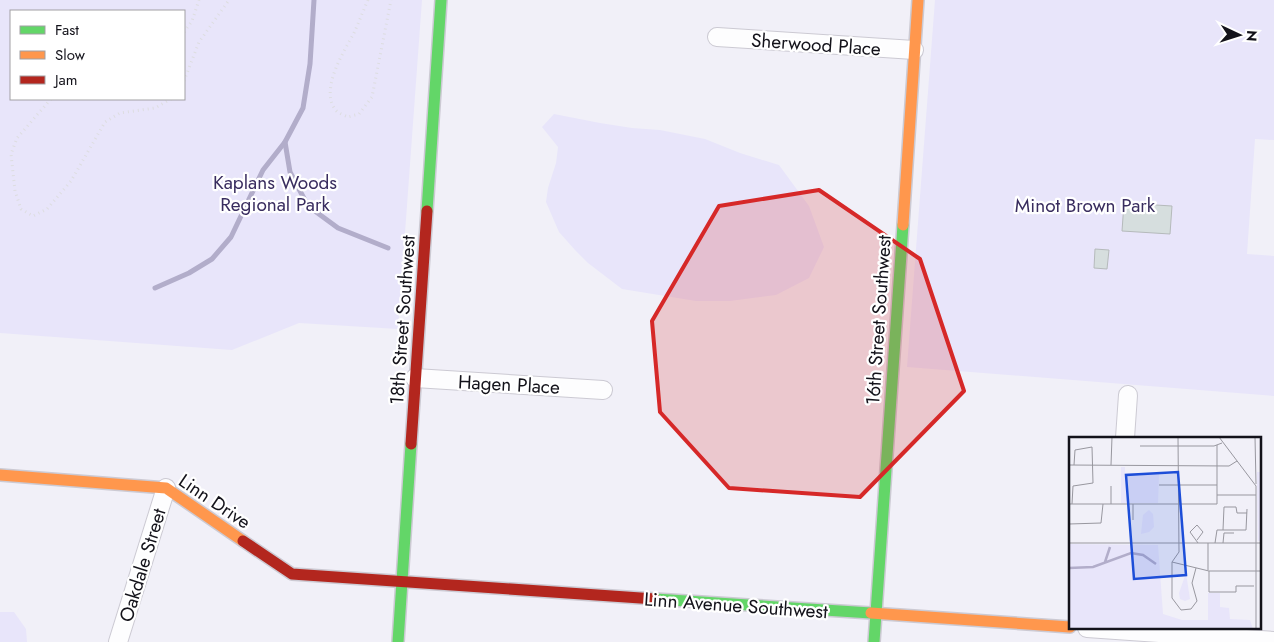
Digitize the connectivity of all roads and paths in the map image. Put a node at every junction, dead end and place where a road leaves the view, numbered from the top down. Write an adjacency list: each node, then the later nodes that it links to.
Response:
1 (199, 0): 7 (path)
2 (229, 0): 10 (path)
3 (368, 0): 4 (path)
4 (392, 0)
5 (441, 0): 13 (street, 18th Street Southwest)
6 (918, 0): 9 (street, 16th Street Southwest)
7 (185, 31)
8 (717, 37): 9 (street, Sherwood Place)
9 (914, 50): 20 (street, 16th Street Southwest)
10 (185, 77)
11 (50, 100): 12 (path)
12 (170, 100)
13 (415, 378): 14 (street, Hagen Place); 19 (street, 18th Street Southwest)
14 (603, 390)
15 (1128, 394): 16 (street)
16 (1125, 437)
17 (0, 475): 18 (street, Linn Drive)
18 (166, 488): 19 (street, Linn Drive); 25 (street, Oakdale Street)
19 (402, 583): 20 (street, Linn Avenue Southwest); 26 (street, 18th Street Southwest)
20 (876, 614): 21 (street, Linn Avenue Southwest); 27 (street, 16th Street Southwest)
21 (1069, 627)
22 (1097, 630): 23 (street)
23 (1113, 633): 24 (street)
24 (1274, 640)
25 (118, 642)
26 (398, 642)
27 (874, 642)

